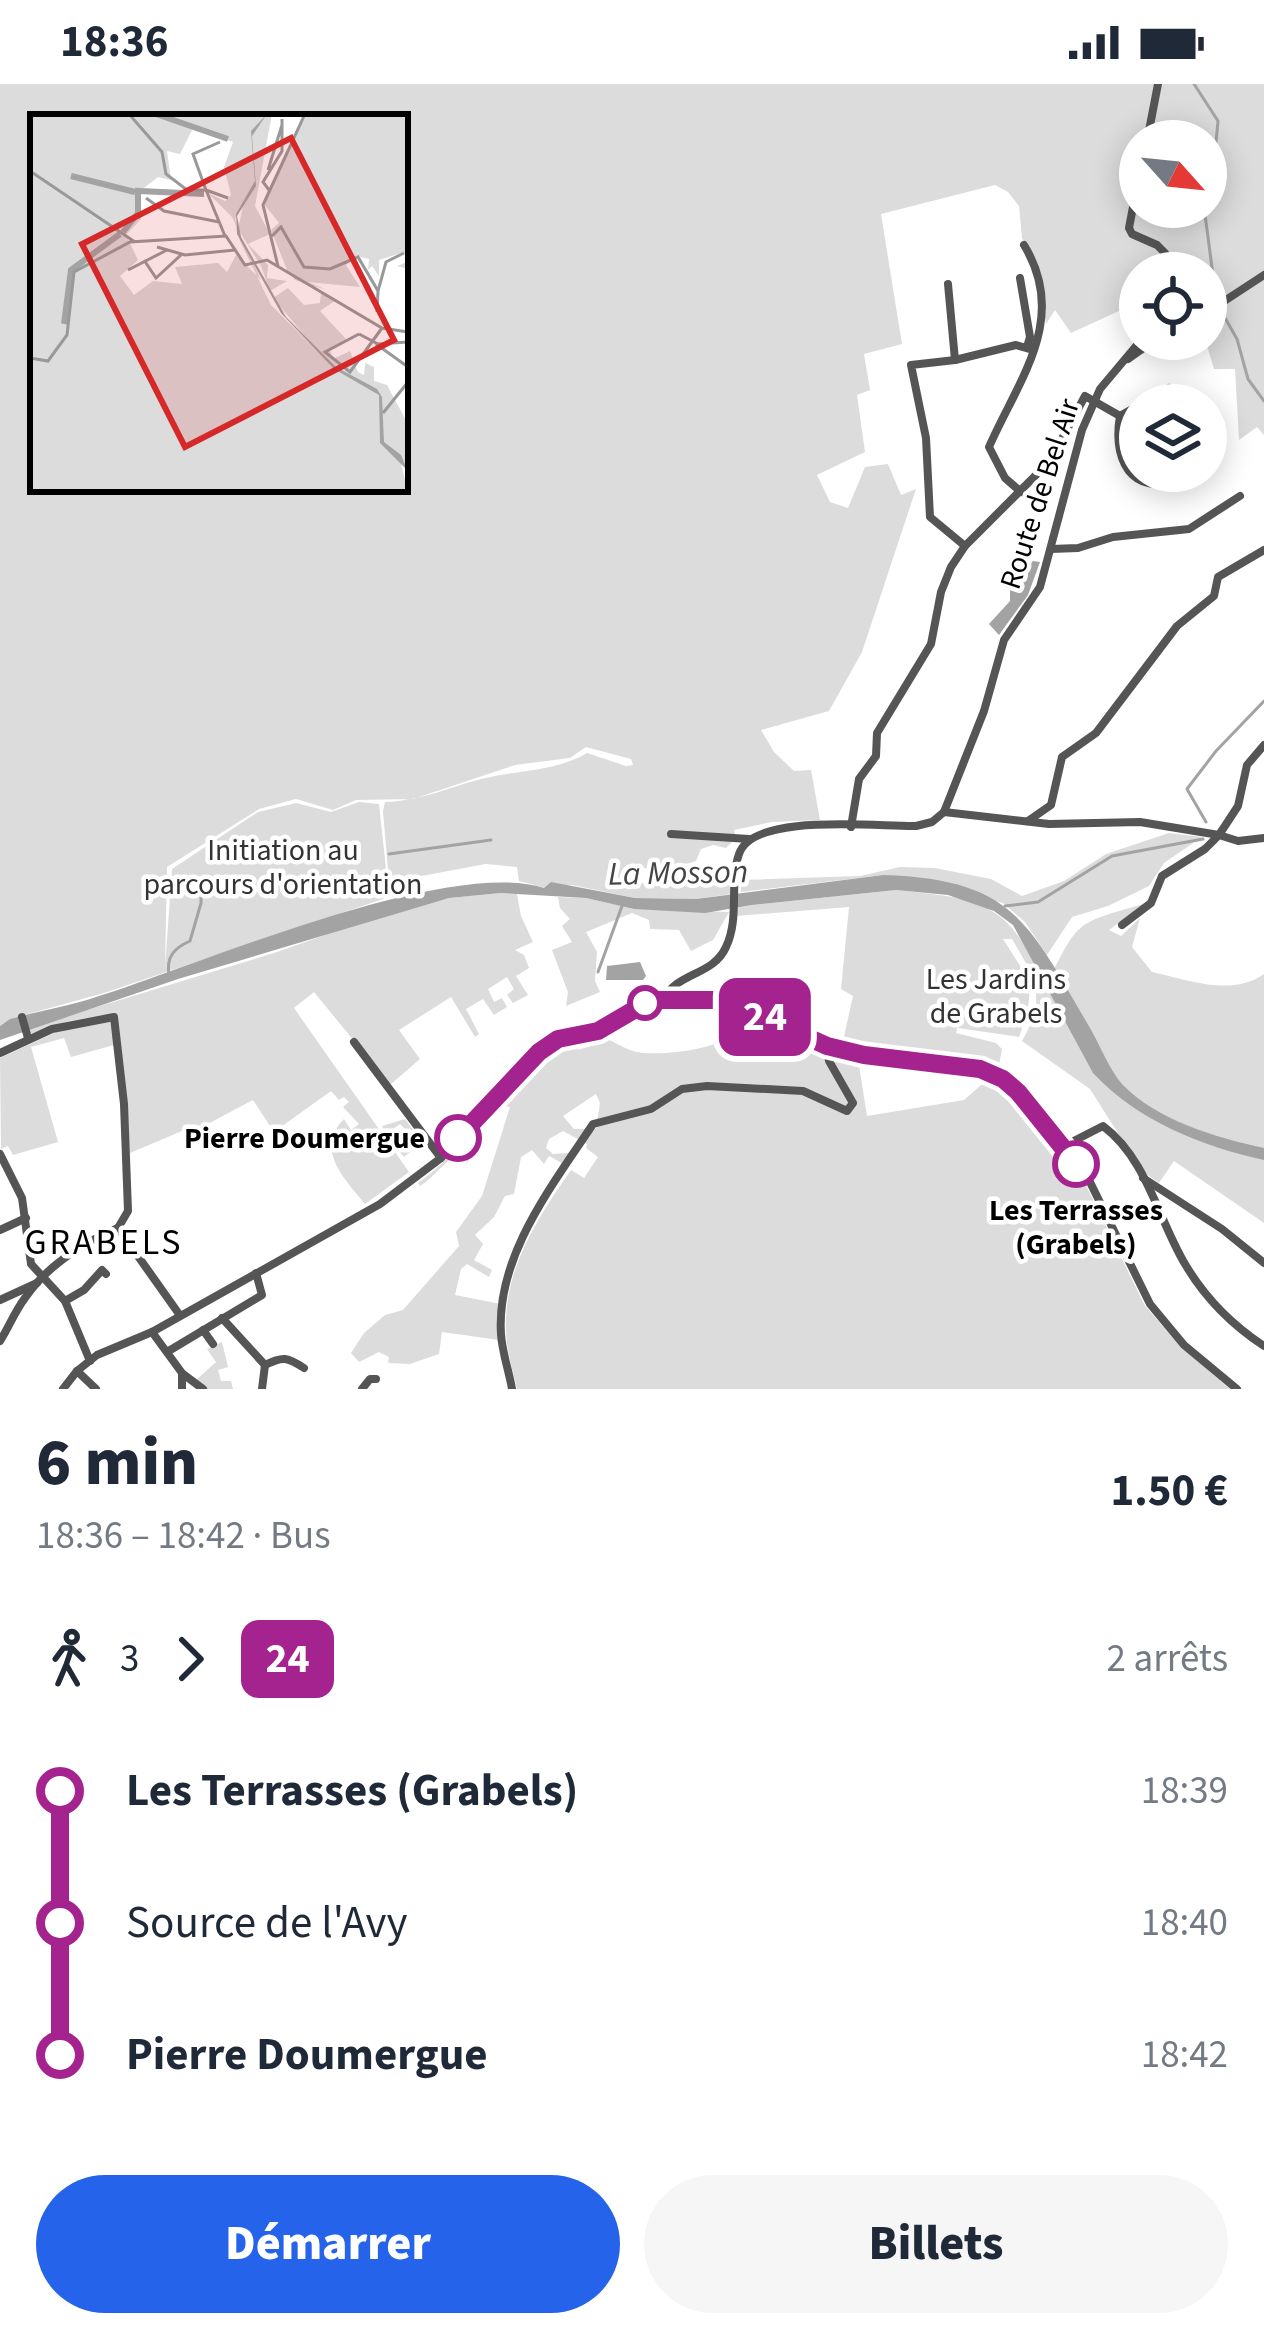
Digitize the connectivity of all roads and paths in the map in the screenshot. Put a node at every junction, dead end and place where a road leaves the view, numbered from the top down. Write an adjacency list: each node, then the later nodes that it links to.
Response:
1 (1158, 84): 2 (street)
2 (1151, 120)
3 (1129, 228): 5 (street)
4 (1024, 244): 10 (street)
5 (1164, 252)
6 (1264, 275): 9 (street)
7 (1020, 278): 10 (street)
8 (948, 284): 11 (street)
9 (1227, 299)
10 (1030, 348): 11 (street); 16 (street)
11 (956, 360): 18 (street)
12 (1125, 360): 13 (street)
13 (1122, 362): 14 (street, Route de Bel Air)
14 (1094, 401): 15 (street); 16 (street); 19 (street, Route de Bel Air)
15 (1119, 415)
16 (1021, 492): 18 (street)
17 (1240, 496): 19 (street)
18 (965, 546): 24 (street)
19 (1051, 550): 22 (street, Route de Bel Air)
20 (1264, 550): 23 (street)
21 (1264, 746): 26 (street)
22 (944, 812): 23 (street); 24 (street)
23 (1028, 822): 26 (street)
24 (851, 827): 28 (street)
25 (671, 834): 28 (street)
26 (1220, 835): 27 (street); 29 (street)
27 (1264, 838)
28 (746, 842): 30 (street)
29 (1122, 925)
30 (664, 999): 34 (street); 38 (street)
31 (22, 1017): 32 (street)
32 (27, 1035): 35 (street); 41 (street)
33 (354, 1042): 38 (street)
34 (827, 1046): 36 (street); 69 (street)
35 (0, 1053)
36 (1062, 1147): 39 (street); 70 (street)
37 (0, 1154): 40 (street)
38 (441, 1158): 44 (street)
39 (1142, 1177): 43 (street); 55 (street)
40 (26, 1218): 42 (street); 46 (street)
41 (118, 1228): 46 (street); 49 (street)
42 (0, 1230)
43 (1264, 1263)
44 (256, 1273): 49 (street); 50 (street)
45 (106, 1274): 48 (street)
46 (43, 1279): 47 (street); 48 (street); 53 (street)
47 (0, 1300)
48 (65, 1301): 57 (street)
49 (179, 1314): 52 (street)
50 (222, 1318): 51 (street); 58 (street)
51 (203, 1330): 54 (street); 56 (street)
52 (152, 1331): 56 (street); 57 (street)
53 (0, 1341)
54 (213, 1344)
55 (1264, 1346)
56 (167, 1352): 61 (street)
57 (90, 1360): 60 (street)
58 (266, 1365): 59 (street); 67 (street)
59 (304, 1367)
60 (76, 1371): 63 (street); 64 (street)
61 (182, 1373): 65 (street); 66 (street)
62 (376, 1379): 68 (street)
63 (63, 1389)
64 (95, 1389)
65 (182, 1389)
66 (203, 1389)
67 (262, 1389)
68 (362, 1389)
69 (512, 1389)
70 (1237, 1389)

